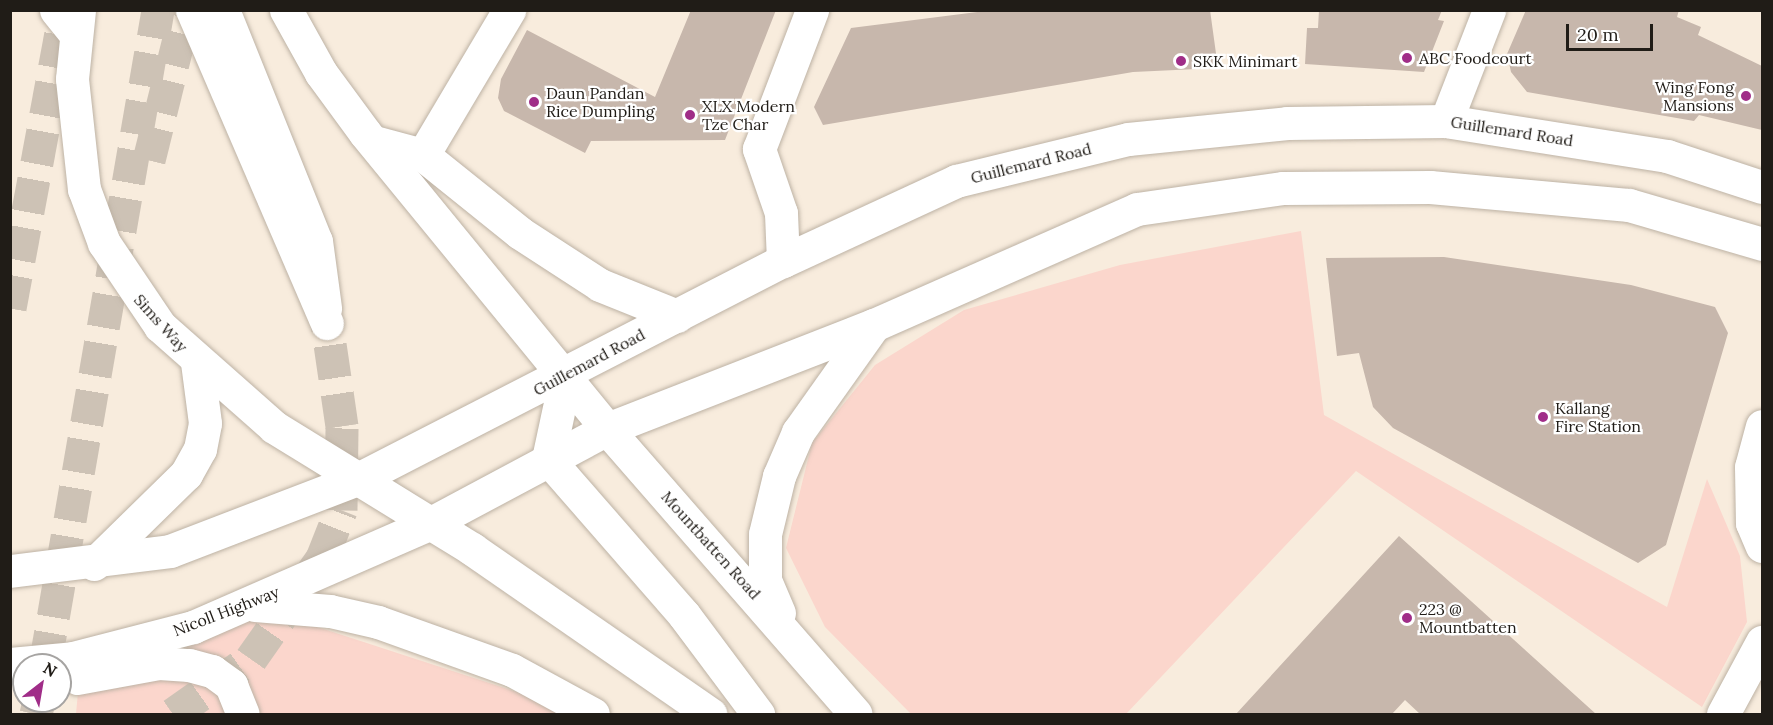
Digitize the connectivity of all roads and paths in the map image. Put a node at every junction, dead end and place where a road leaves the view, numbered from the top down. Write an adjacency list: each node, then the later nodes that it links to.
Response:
1 (192, 10): 2 (main road)
2 (224, 10)
3 (286, 10): 9 (main road)
4 (509, 10): 10 (main road)
5 (812, 10): 14 (main road)
6 (1489, 10): 8 (main road)
7 (70, 18): 18 (main road, Sims Way)
8 (1446, 121): 11 (main road, Guillemard Road); 14 (main road, Guillemard Road)
9 (374, 142): 10 (main road); 19 (main road)
10 (423, 154): 13 (main road)
11 (1762, 187)
12 (1762, 244): 17 (main road)
13 (560, 259): 15 (main road); 16 (main road)
14 (783, 261): 15 (main road, Guillemard Road)
15 (707, 300): 16 (main road, Guillemard Road)
16 (677, 316): 19 (main road, Guillemard Road)
17 (874, 325): 21 (main road); 29 (main road)
18 (197, 362): 23 (main road, Sims Way); 26 (main road)
19 (566, 375): 21 (main road, Mountbatten Road); 22 (main road); 23 (main road, Guillemard Road)
20 (1762, 426): 25 (main road)
21 (607, 429): 22 (main road); 29 (main road, Mountbatten Road)
22 (548, 459): 24 (main road); 36 (main road)
23 (360, 478): 24 (main road, Sims Way); 26 (main road)
24 (431, 523): 28 (main road, Nicoll Highway); 35 (main road)
25 (1762, 546)
26 (94, 564): 27 (main road)
27 (10, 571)
28 (250, 605): 31 (main road, Nicoll Highway); 34 (main road)
29 (785, 628): 37 (main road, Mountbatten Road)
30 (1762, 642): 38 (main road)
31 (10, 664)
32 (72, 679): 33 (main road)
33 (243, 714)
34 (593, 714)
35 (710, 714)
36 (758, 714)
37 (856, 714)
38 (1723, 714)

